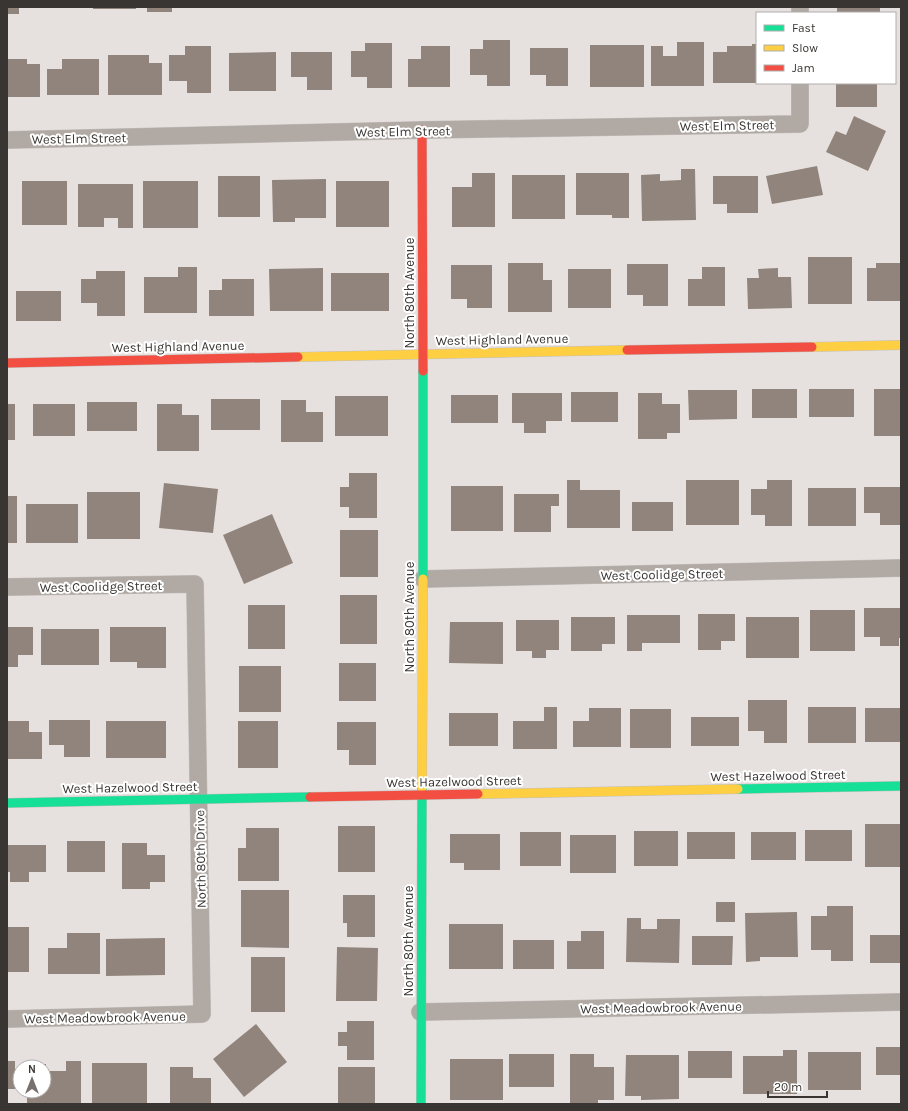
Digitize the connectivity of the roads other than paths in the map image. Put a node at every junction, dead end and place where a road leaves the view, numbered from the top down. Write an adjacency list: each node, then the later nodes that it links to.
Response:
1 (800, 84): 2 (street, West Elm Street)
2 (422, 130): 3 (street, West Elm Street); 5 (street, North 80th Avenue)
3 (7, 140)
4 (901, 345): 5 (street, West Highland Avenue)
5 (423, 354): 6 (street, West Highland Avenue); 8 (street, North 80th Avenue)
6 (7, 363)
7 (901, 568): 8 (street, West Coolidge Street)
8 (423, 579): 12 (street, North 80th Avenue)
9 (195, 584): 10 (street, West Coolidge Street); 13 (street, North 80th Drive)
10 (7, 587)
11 (901, 786): 12 (street, West Hazelwood Street)
12 (421, 795): 13 (street, West Hazelwood Street); 16 (street, North 80th Avenue)
13 (199, 799): 14 (street, West Hazelwood Street); 17 (street, North 80th Drive)
14 (7, 803)
15 (901, 1002): 16 (street, West Meadowbrook Avenue)
16 (420, 1012): 19 (street, North 80th Avenue)
17 (202, 1014): 18 (street, West Meadowbrook Avenue)
18 (7, 1019)
19 (421, 1104)

